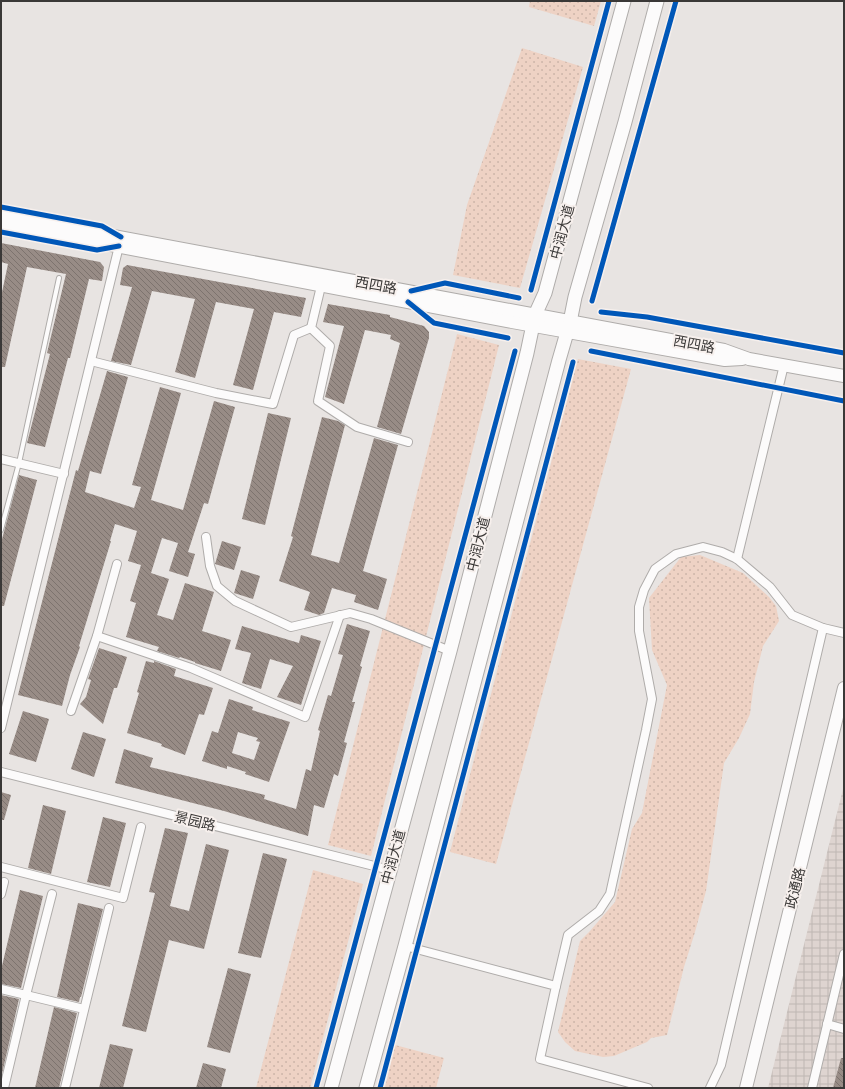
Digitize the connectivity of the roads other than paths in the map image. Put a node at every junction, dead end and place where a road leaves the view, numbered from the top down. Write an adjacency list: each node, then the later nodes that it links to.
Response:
1 (624, 1): 8 (main road, 中润大道)
2 (657, 1): 9 (main road)
3 (1, 215): 5 (street, 西四路)
4 (1, 224): 5 (street, 西四路)
5 (120, 242): 7 (street, 西四路); 11 (street)
6 (59, 278): 16 (lane)
7 (322, 280): 8 (street, 西四路); 10 (street)
8 (534, 320): 9 (street, 西四路); 26 (main road, 中润大道)
9 (568, 327): 12 (street, 西四路); 38 (main road)
10 (311, 328): 11 (street); 14 (street)
11 (91, 361): 17 (street)
12 (784, 365): 13 (street, 西四路); 20 (street)
13 (844, 376)
14 (408, 442)
15 (1, 459): 16 (street)
16 (19, 463): 17 (street); 18 (lane)
17 (64, 474): 29 (street)
18 (1, 530)
19 (206, 537): 22 (street)
20 (737, 559): 23 (street); 40 (street)
21 (117, 564): 25 (street)
22 (340, 615): 25 (street); 26 (street)
23 (823, 628): 24 (street); 51 (street)
24 (844, 633)
25 (97, 636): 28 (street)
26 (450, 651): 33 (main road, 中润大道)
27 (844, 688): 52 (street, 政通路)
28 (71, 711)
29 (1, 728)
30 (1, 772): 33 (street, 景园路)
31 (141, 827): 32 (street)
32 (1, 867)
33 (390, 870): 48 (main road, 中润大道)
34 (4, 882): 35 (street)
35 (1, 894)
36 (52, 894): 42 (street)
37 (108, 908): 43 (street)
38 (405, 946): 40 (street); 49 (main road)
39 (844, 954): 44 (street)
40 (556, 986): 50 (street)
41 (1, 989): 42 (street)
42 (26, 995): 43 (street); 46 (street)
43 (84, 1009): 47 (street)
44 (827, 1024): 45 (street); 53 (street)
45 (844, 1029)
46 (4, 1088)
47 (65, 1088)
48 (331, 1088)
49 (366, 1088)
50 (648, 1088)
51 (710, 1088)
52 (746, 1088)
53 (812, 1088)

